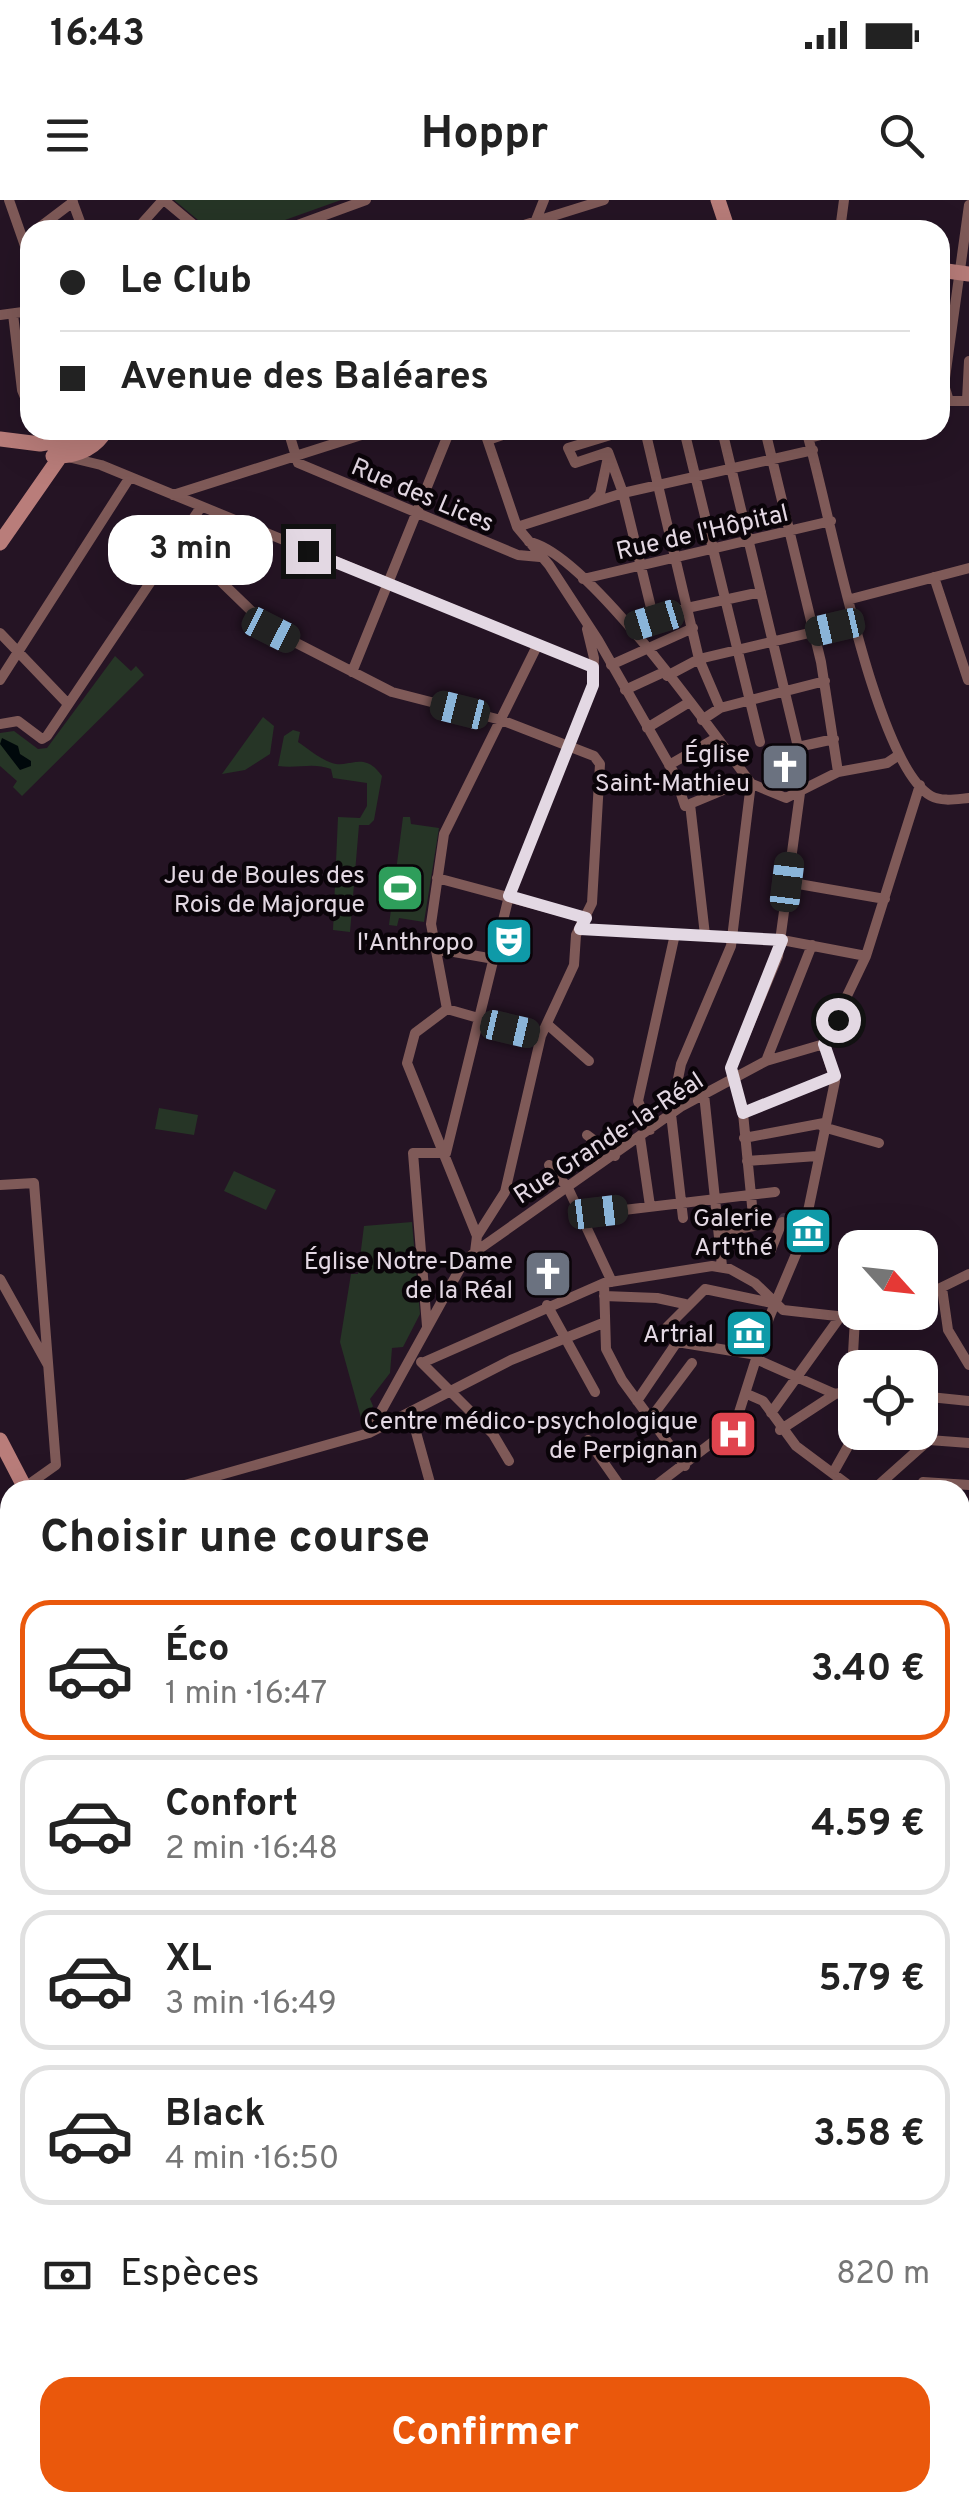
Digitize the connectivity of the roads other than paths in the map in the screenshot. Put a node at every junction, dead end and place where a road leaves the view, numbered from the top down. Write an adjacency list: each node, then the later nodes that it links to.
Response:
1 (9, 200): 12 (street)
2 (164, 200): 8 (street); 9 (street)
3 (366, 200): 10 (street)
4 (604, 200): 11 (street)
5 (73, 201): 7 (street)
6 (969, 205): 13 (street)
7 (49, 220)
8 (145, 220)
9 (188, 220)
10 (311, 220)
11 (550, 220)
12 (20, 223)
13 (964, 273): 17 (street)
14 (20, 313): 15 (street)
15 (14, 314): 16 (street); 19 (street)
16 (0, 315)
17 (950, 330)
18 (969, 361): 20 (street)
19 (20, 371)
20 (968, 401)
21 (0, 439): 22 (main road)
22 (60, 440)
23 (72, 440): 39 (main road)
24 (99, 440): 39 (main road); 42 (street)
25 (291, 440): 40 (street)
26 (346, 440): 40 (street)
27 (446, 440): 51 (street)
28 (488, 440): 53 (street)
29 (593, 440): 38 (street)
30 (606, 440): 38 (street)
31 (648, 440): 46 (street)
32 (686, 440): 45 (street)
33 (725, 440): 43 (street)
34 (768, 440): 41 (street)
35 (810, 440): 37 (street)
36 (0, 448): 39 (main road)
37 (813, 450): 41 (street); 52 (street)
38 (608, 452): 47 (street); 49 (street)
39 (56, 456): 42 (street); 58 (main road)
40 (296, 456): 48 (street); 51 (street, Rue des Lices)
41 (774, 460): 43 (street); 54 (street)
42 (101, 465): 44 (street)
43 (732, 469): 45 (street); 56 (street)
44 (130, 477): 48 (street); 81 (street)
45 (695, 477): 46 (street); 59 (street)
46 (660, 486): 47 (street); 61 (street)
47 (624, 493): 49 (street); 62 (street)
48 (172, 495): 50 (street)
49 (592, 502): 53 (street)
50 (202, 507): 55 (street); 66 (street)
51 (416, 514): 60 (street, Rue des Lices); 66 (street)
52 (831, 522): 54 (street, Rue de l'Hôpital); 68 (street)
53 (517, 527): 57 (street, Rue des Lices)
54 (790, 532): 56 (street, Rue de l'Hôpital); 76 (street)
55 (178, 540): 86 (street); 94 (street)
56 (748, 541): 59 (street, Rue de l'Hôpital); 67 (street)
57 (529, 542): 60 (street, Rue des Lices); 65 (street)
58 (0, 543)
59 (712, 549): 61 (street, Rue de l'Hôpital); 69 (street)
60 (540, 557): 74 (street, Rue des Lices)
61 (676, 557): 62 (street, Rue de l'Hôpital); 70 (street)
62 (641, 565): 65 (street, Rue de l'Hôpital); 71 (street)
63 (969, 568): 64 (street)
64 (934, 577): 68 (street); 89 (street)
65 (583, 579): 73 (street)
66 (388, 584): 79 (street); 86 (street)
67 (761, 592): 69 (street); 78 (street)
68 (851, 599): 72 (street)
69 (724, 600): 70 (street); 80 (street)
70 (687, 608): 71 (street); 75 (street)
71 (654, 620): 73 (street)
72 (856, 622): 76 (street); 105 (street)
73 (630, 627): 82 (street)
74 (586, 628): 84 (street, Rue des Lices); 85 (street)
75 (693, 628): 82 (street); 83 (street)
76 (814, 632): 78 (street); 90 (street)
77 (0, 633): 81 (street)
78 (772, 642): 80 (street); 92 (street)
79 (537, 646): 85 (street); 97 (street)
80 (735, 650): 83 (street); 93 (street)
81 (18, 652): 88 (street); 94 (street)
82 (648, 652): 84 (street); 87 (street)
83 (699, 659): 87 (street); 96 (street)
84 (611, 665): 91 (street, Rue des Lices)
85 (593, 667): 104 (street)
86 (352, 672): 97 (street)
87 (665, 674): 91 (street); 95 (street)
88 (0, 680)
89 (968, 680)
90 (825, 681): 92 (street); 102 (street)
91 (625, 690): 100 (street, Rue des Lices)
92 (784, 691): 93 (street); 102 (street)
93 (749, 701): 96 (street); 103 (street)
94 (68, 704): 99 (street)
95 (688, 704): 98 (street); 100 (street)
96 (720, 708): 98 (street)
97 (501, 720): 104 (street); 113 (street)
98 (702, 720): 101 (street)
99 (0, 724)
100 (647, 728): 106 (street, Rue des Lices)
101 (716, 738): 106 (street); 108 (street)
102 (834, 739): 107 (street)
103 (760, 742)
104 (568, 746): 115 (street); 117 (street)
105 (899, 755): 107 (street); 109 (street)
106 (669, 764): 112 (street, Rue des Lices)
107 (838, 772): 110 (street)
108 (751, 783): 110 (street); 112 (street); 120 (street)
109 (920, 786): 111 (street); 116 (street)
110 (800, 792): 114 (street)
111 (968, 798)
112 (688, 805): 119 (street, Rue des Lices)
113 (437, 878): 115 (street); 123 (street)
114 (787, 882): 116 (street); 121 (street)
115 (509, 896): 117 (street); 125 (street)
116 (885, 899): 124 (street)
117 (583, 923): 118 (street); 128 (street)
118 (675, 934): 119 (street); 140 (street)
119 (705, 934): 120 (street)
120 (731, 938): 121 (street); 136 (street)
121 (782, 940): 122 (street); 134 (street)
122 (812, 945): 124 (street); 132 (street)
123 (437, 949): 125 (street); 126 (street)
124 (866, 956): 130 (street)
125 (494, 959): 127 (street)
126 (448, 1009): 127 (street); 144 (street)
127 (478, 1022): 129 (street); 144 (street)
128 (547, 1024): 129 (street); 131 (street)
129 (542, 1036): 160 (street)
130 (824, 1044): 132 (street, Rue Grande-la-Réal); 133 (street)
131 (588, 1062)
132 (766, 1062): 134 (street, Rue Grande-la-Réal)
133 (835, 1076): 137 (street); 139 (street)
134 (735, 1079): 135 (street, Rue Grande-la-Réal); 137 (street)
135 (704, 1094): 136 (street, Rue Grande-la-Réal); 153 (street)
136 (682, 1106): 138 (street, Rue Grande-la-Réal)
137 (743, 1113): 142 (street)
138 (672, 1114): 140 (street, Rue Grande-la-Réal); 154 (street)
139 (824, 1125): 142 (street); 143 (street); 146 (street)
140 (645, 1133): 145 (street, Rue Grande-la-Réal); 155 (street)
141 (588, 1136): 145 (street)
142 (744, 1138): 147 (street)
143 (879, 1142)
144 (446, 1154): 160 (street); 177 (street)
145 (615, 1156): 150 (street, Rue Grande-la-Réal)
146 (817, 1156): 147 (street); 172 (street)
147 (746, 1161): 152 (street)
148 (549, 1166): 150 (street)
149 (0, 1186): 185 (street)
150 (568, 1188): 156 (street); 162 (street, Rue Grande-la-Réal)
151 (774, 1192): 152 (street)
152 (751, 1194): 153 (street); 159 (street)
153 (716, 1198): 154 (street); 159 (street)
154 (682, 1203): 155 (street); 157 (street)
155 (650, 1206): 156 (street)
156 (582, 1215): 166 (street)
157 (684, 1218)
158 (782, 1222): 161 (street)
159 (720, 1232): 163 (street)
160 (477, 1236): 162 (street)
161 (771, 1250)
162 (475, 1252): 177 (street)
163 (717, 1266): 166 (street); 167 (street); 172 (street)
164 (969, 1274): 168 (street)
165 (0, 1279): 185 (street)
166 (608, 1282): 170 (street); 173 (street)
167 (705, 1288): 171 (street); 172 (street)
168 (942, 1288): 169 (street); 184 (street)
169 (938, 1290)
170 (604, 1296): 171 (street); 176 (street)
171 (685, 1304): 178 (street)
172 (775, 1304): 174 (street); 181 (street)
173 (546, 1305): 179 (street); 183 (street)
174 (838, 1317)
175 (838, 1320): 186 (street)
176 (602, 1323): 179 (street); 193 (street)
177 (427, 1326): 180 (street)
178 (667, 1328)
179 (564, 1339): 187 (street); 188 (street)
180 (412, 1353): 183 (street); 199 (street)
181 (756, 1357): 186 (street); 190 (street); 193 (street)
182 (692, 1362): 197 (street)
183 (422, 1363): 188 (street)
184 (969, 1365)
185 (50, 1370): 210 (street)
186 (797, 1374): 191 (street); 196 (street)
187 (594, 1392)
188 (454, 1393): 195 (street); 206 (street)
189 (838, 1393): 191 (street)
190 (747, 1394): 196 (street); 207 (street)
191 (835, 1394): 198 (street)
192 (938, 1398): 194 (street)
193 (637, 1401): 197 (street)
194 (969, 1401)
195 (411, 1414): 199 (street); 212 (street)
196 (770, 1414): 198 (street)
197 (650, 1419): 207 (street)
198 (780, 1430): 208 (street)
199 (369, 1434): 211 (street)
200 (0, 1440): 209 (main road)
201 (588, 1440): 213 (street)
202 (938, 1441): 203 (street)
203 (969, 1443)
204 (846, 1450): 208 (street)
205 (918, 1450): 216 (street)
206 (509, 1462)
207 (684, 1466): 214 (street)
208 (833, 1473): 215 (street)
209 (22, 1480)
210 (36, 1480)
211 (219, 1480)
212 (429, 1480)
213 (616, 1480)
214 (664, 1480)
215 (842, 1480)
216 (884, 1480)

